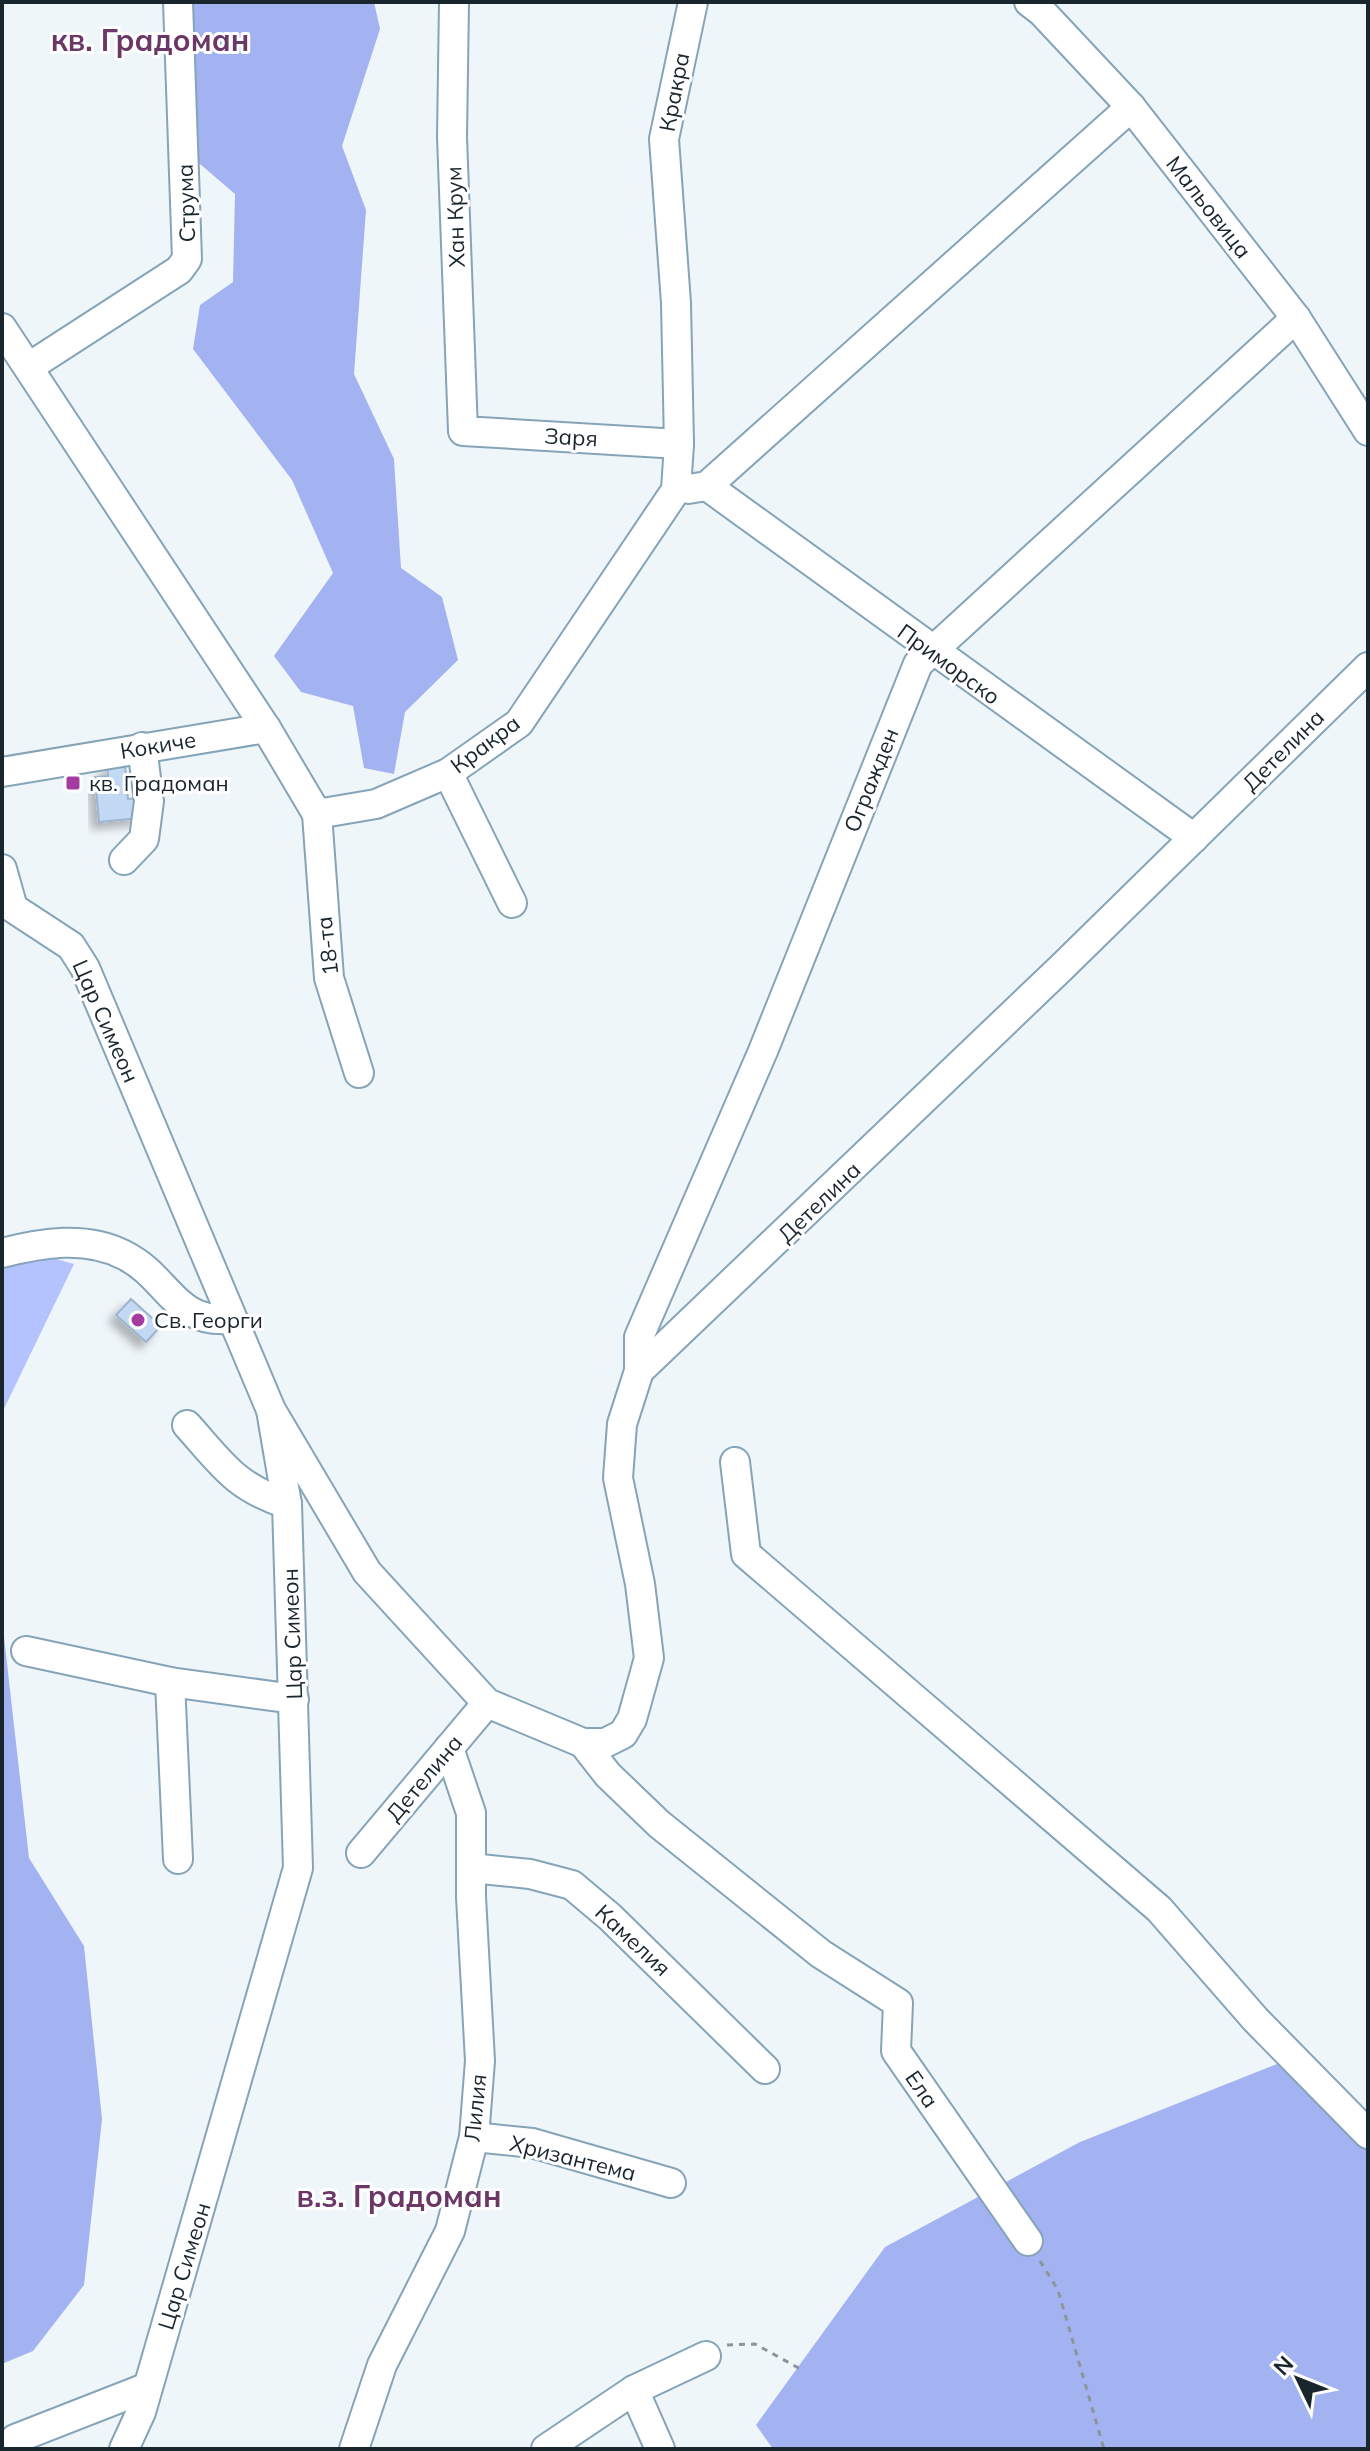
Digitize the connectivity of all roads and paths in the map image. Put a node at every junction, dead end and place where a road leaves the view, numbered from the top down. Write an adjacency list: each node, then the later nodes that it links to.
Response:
1 (178, 2): 8 (street, Струма)
2 (454, 2): 9 (street, Хан Крум)
3 (693, 2): 11 (street, Кракра)
4 (1029, 2): 5 (street, Мальовица)
5 (1131, 107): 6 (street, Мальовица); 12 (street)
6 (1296, 318): 10 (street, Мальовица); 14 (street, Огражден)
7 (2, 328): 8 (street)
8 (29, 367): 16 (street)
9 (463, 431): 11 (street, Заря)
10 (1368, 431)
11 (679, 444): 13 (street, Кракра)
12 (707, 486): 13 (street); 14 (street, Приморско)
13 (676, 490): 19 (street, Кракра)
14 (931, 651): 21 (street, Приморско); 29 (street, Огражден)
15 (1368, 667): 21 (street, Детелина)
16 (266, 728): 17 (street, Кокиче); 20 (street)
17 (142, 747): 18 (street, Кокиче); 22 (street)
18 (2, 772)
19 (448, 773): 20 (street, Кракра); 24 (street)
20 (317, 814): 26 (street, 18-та)
21 (1194, 838): 29 (street, Детелина)
22 (124, 860)
23 (2, 869): 25 (street, Цар Симеон)
24 (512, 903)
25 (7, 909): 28 (street, Цар Симеон)
26 (359, 1073)
27 (2, 1253): 28 (street)
28 (231, 1319): 30 (street, Цар Симеон)
29 (639, 1371): 38 (street, Детелина)
30 (271, 1410): 33 (street, Цар Симеон); 37 (street)
31 (187, 1425): 33 (street)
32 (735, 1462): 44 (street)
33 (287, 1504): 36 (street, Цар Симеон)
34 (26, 1651): 35 (street)
35 (170, 1682): 36 (street); 41 (street)
36 (294, 1699): 50 (street, Цар Симеон)
37 (487, 1703): 38 (street); 39 (street, Детелина)
38 (583, 1743): 47 (street, Ела)
39 (449, 1748): 40 (street, Детелина); 42 (street, Лилия)
40 (361, 1853)
41 (178, 1859)
42 (471, 1868): 43 (street, Камелия); 45 (street, Лилия)
43 (765, 2069)
44 (1368, 2134)
45 (474, 2137): 46 (street, Хризантема); 54 (street, Лилия)
46 (671, 2183)
47 (1028, 2241): 57 (path)
48 (706, 2356): 49 (path); 51 (street)
49 (804, 2371)
50 (148, 2387): 52 (street); 53 (street, Цар Симеон)
51 (634, 2390): 55 (street); 56 (street)
52 (15, 2439)
53 (124, 2449)
54 (354, 2449)
55 (546, 2449)
56 (660, 2449)
57 (1104, 2449)

